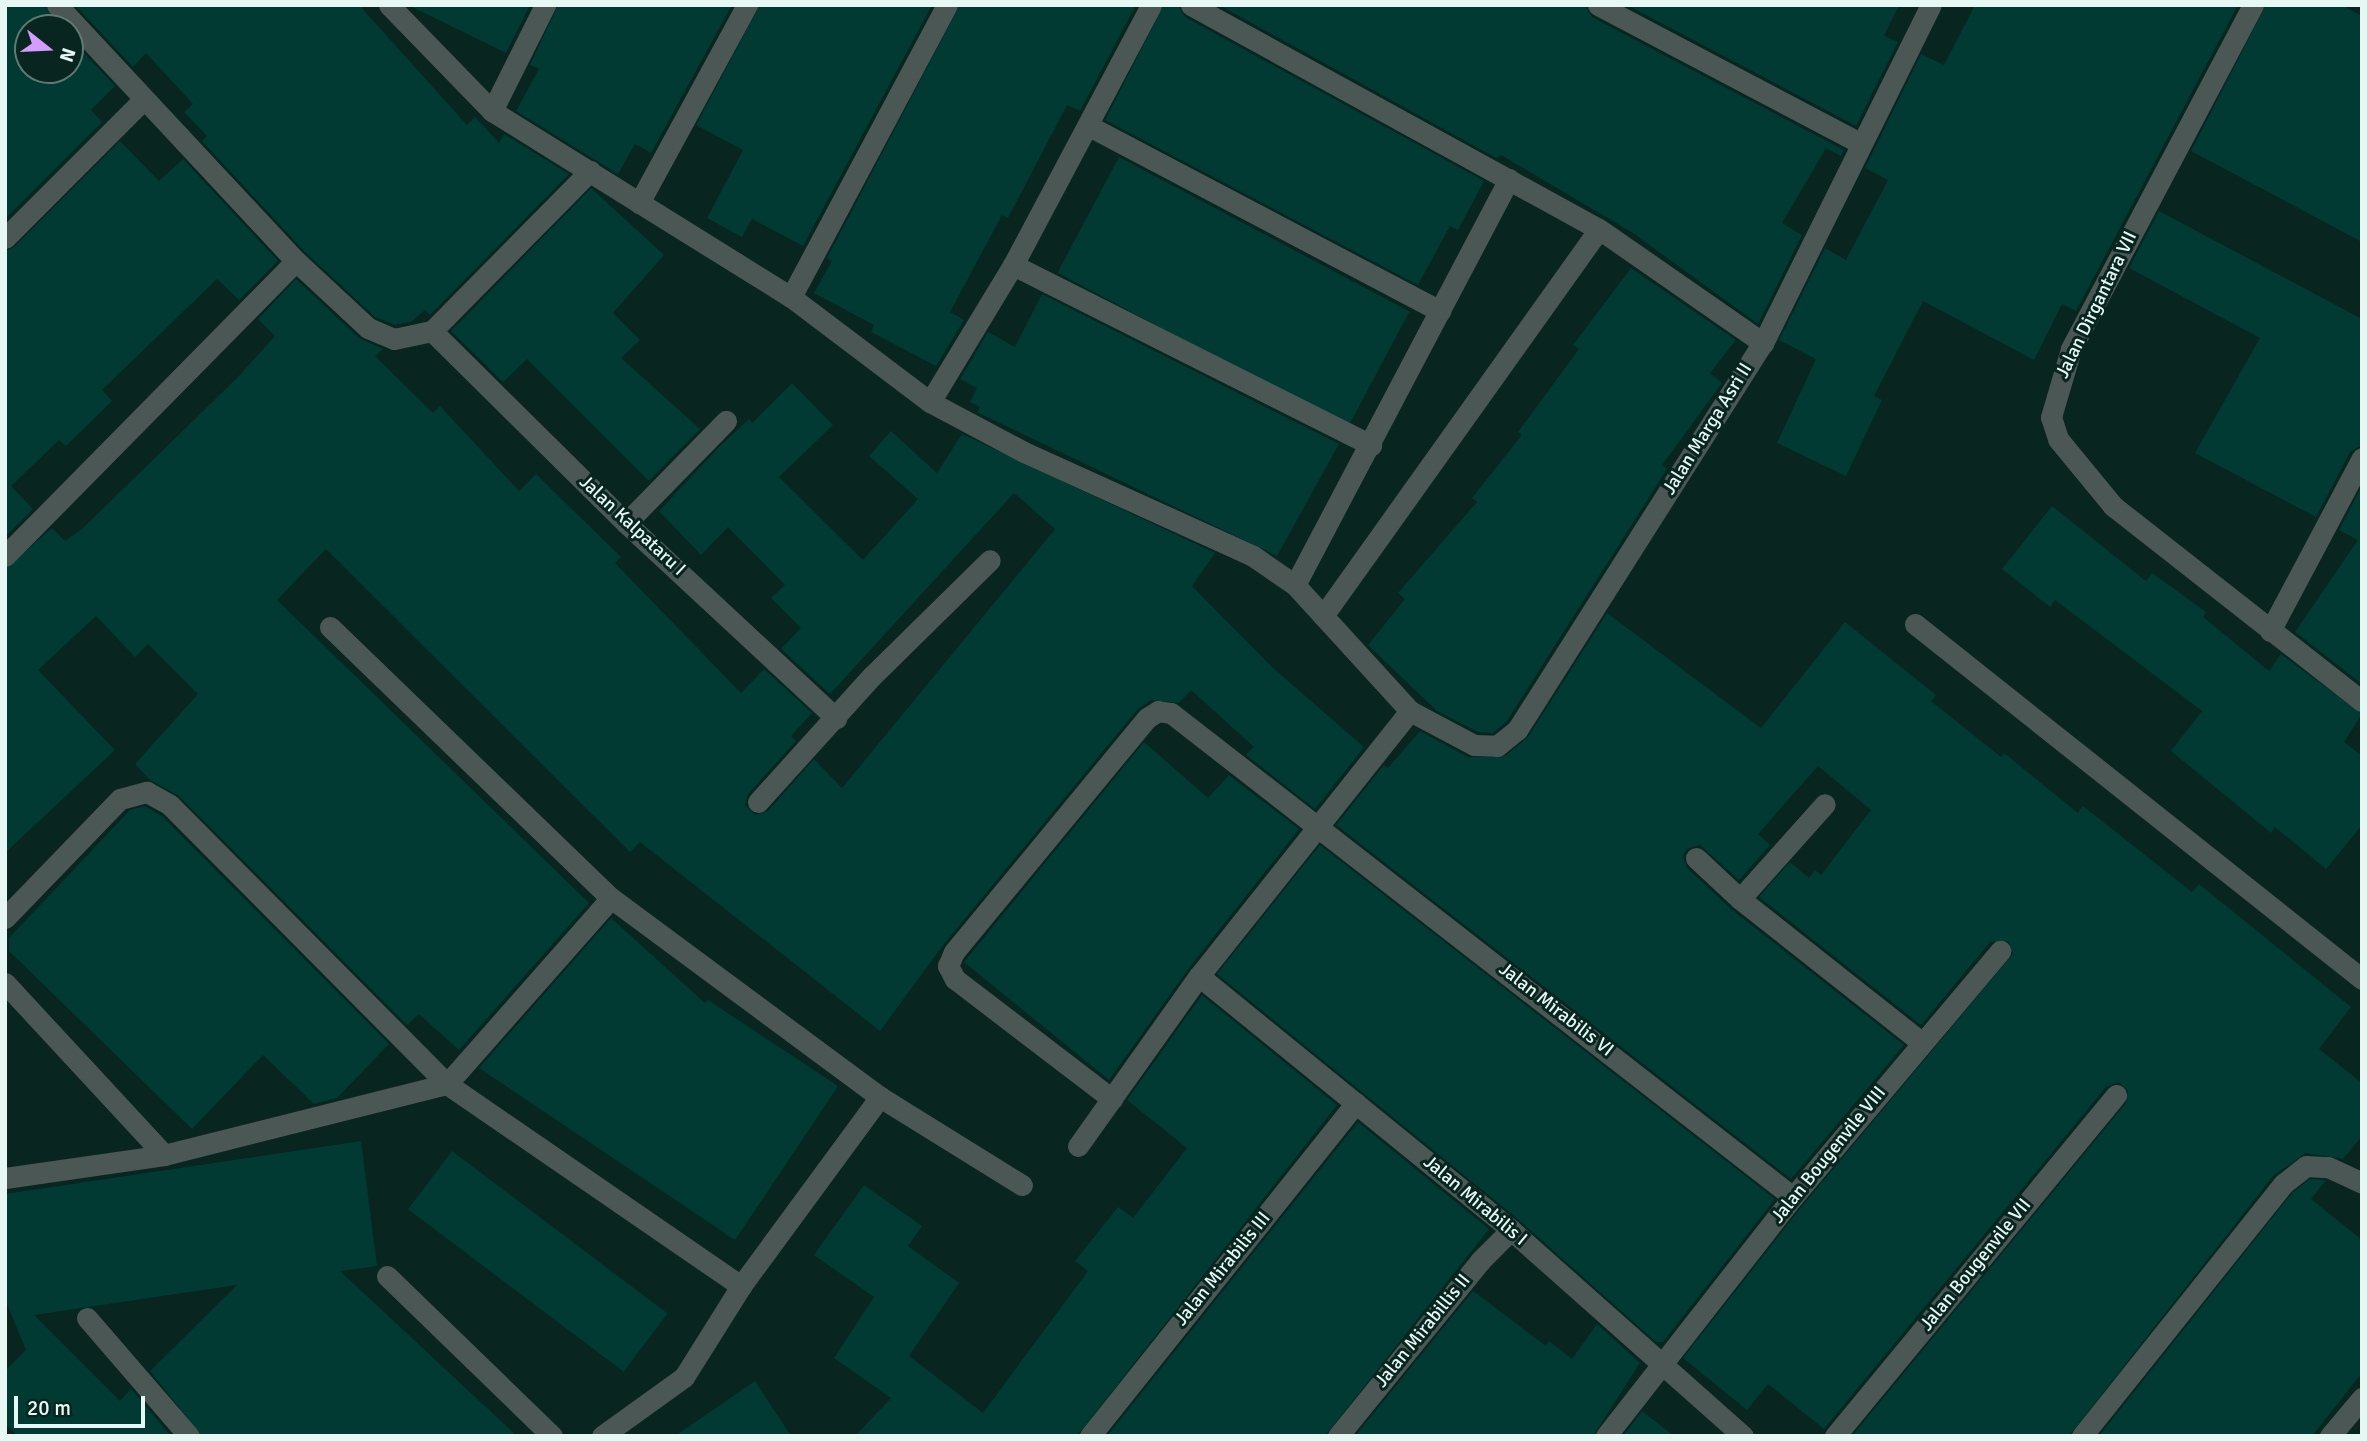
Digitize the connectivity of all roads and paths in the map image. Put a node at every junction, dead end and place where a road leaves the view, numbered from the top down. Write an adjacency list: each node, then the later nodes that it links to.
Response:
1 (57, 5): 11 (street)
2 (389, 5): 12 (street, Jalan Marga Asri II)
3 (545, 5): 12 (street)
4 (747, 5): 17 (street)
5 (947, 5): 22 (street)
6 (1152, 5): 13 (street)
7 (1191, 5): 16 (street)
8 (1598, 5): 14 (street)
9 (1931, 5): 14 (street, Jalan Marga Asri II)
10 (2253, 5): 37 (street, Jalan Dirgantara VII)
11 (143, 100): 19 (street); 20 (street)
12 (492, 111): 15 (street, Jalan Marga Asri II)
13 (1089, 126): 21 (street); 23 (street)
14 (1860, 143): 25 (street, Jalan Marga Asri II)
15 (590, 171): 17 (street, Jalan Marga Asri II); 24 (street)
16 (1509, 180): 18 (street); 23 (street)
17 (639, 203): 22 (street, Jalan Marga Asri II)
18 (1599, 229): 25 (street); 34 (street)
19 (5, 237)
20 (296, 261): 24 (street); 31 (street)
21 (1013, 265): 26 (street); 28 (street)
22 (791, 297): 26 (street, Jalan Marga Asri II)
23 (1440, 311): 28 (street)
24 (432, 331): 30 (street, Jalan Kalpataru I)
25 (1763, 343): 39 (street, Jalan Marga Asri II)
26 (930, 402): 33 (street, Jalan Marga Asri II)
27 (726, 421): 30 (street)
28 (1371, 445): 33 (street)
29 (2362, 458): 37 (street)
30 (626, 523): 40 (street, Jalan Kalpataru I)
31 (5, 556)
32 (990, 560): 40 (street)
33 (1295, 585): 34 (street, Jalan Marga Asri II)
34 (1324, 616): 39 (street, Jalan Marga Asri II)
35 (1915, 624): 50 (street)
36 (330, 627): 45 (street)
37 (2270, 631): 38 (street, Jalan Dirgantara VII)
38 (2362, 701)
39 (1410, 710): 43 (street)
40 (836, 718): 41 (street)
41 (758, 802)
42 (1825, 804): 46 (street)
43 (1319, 824): 49 (street); 56 (street, Jalan Mirabilis VI); 63 (street, Jalan Mirabilis VI)
44 (1696, 858): 46 (street)
45 (611, 898): 53 (street); 55 (street)
46 (1740, 899): 52 (street)
47 (5, 918): 53 (street)
48 (2000, 951): 52 (street, Jalan Bougenvile VIII)
49 (1199, 976): 56 (street); 57 (street, Jalan Mirabilis I)
50 (2362, 979)
51 (5, 984): 59 (street)
52 (1921, 1042): 63 (street, Jalan Bougenvile VIII)
53 (447, 1084): 59 (street); 66 (street)
54 (2116, 1095): 77 (street, Jalan Bougenvile VII)
55 (880, 1097): 62 (street); 66 (street)
56 (1112, 1099): 58 (street)
57 (1356, 1103): 64 (street, Jalan Mirabilis I); 73 (street, Jalan Mirabilis III)
58 (1078, 1146)
59 (164, 1155): 60 (street)
60 (5, 1178)
61 (2362, 1183): 78 (street)
62 (1022, 1185)
63 (1793, 1197): 68 (street, Jalan Bougenvile VIII)
64 (1511, 1230): 68 (street, Jalan Mirabilis I); 74 (street, Jalan Mirabillis II)
65 (387, 1276): 71 (street)
66 (741, 1286): 72 (street)
67 (87, 1318): 70 (street)
68 (1662, 1362): 75 (street, Jalan Bougenvile VIII); 76 (street, Jalan Mirabilis I)
69 (2362, 1398): 79 (street)
70 (189, 1436)
71 (552, 1436)
72 (602, 1436)
73 (1090, 1436)
74 (1338, 1436)
75 (1605, 1436)
76 (1743, 1436)
77 (1835, 1436)
78 (2082, 1436)
79 (2330, 1436)

